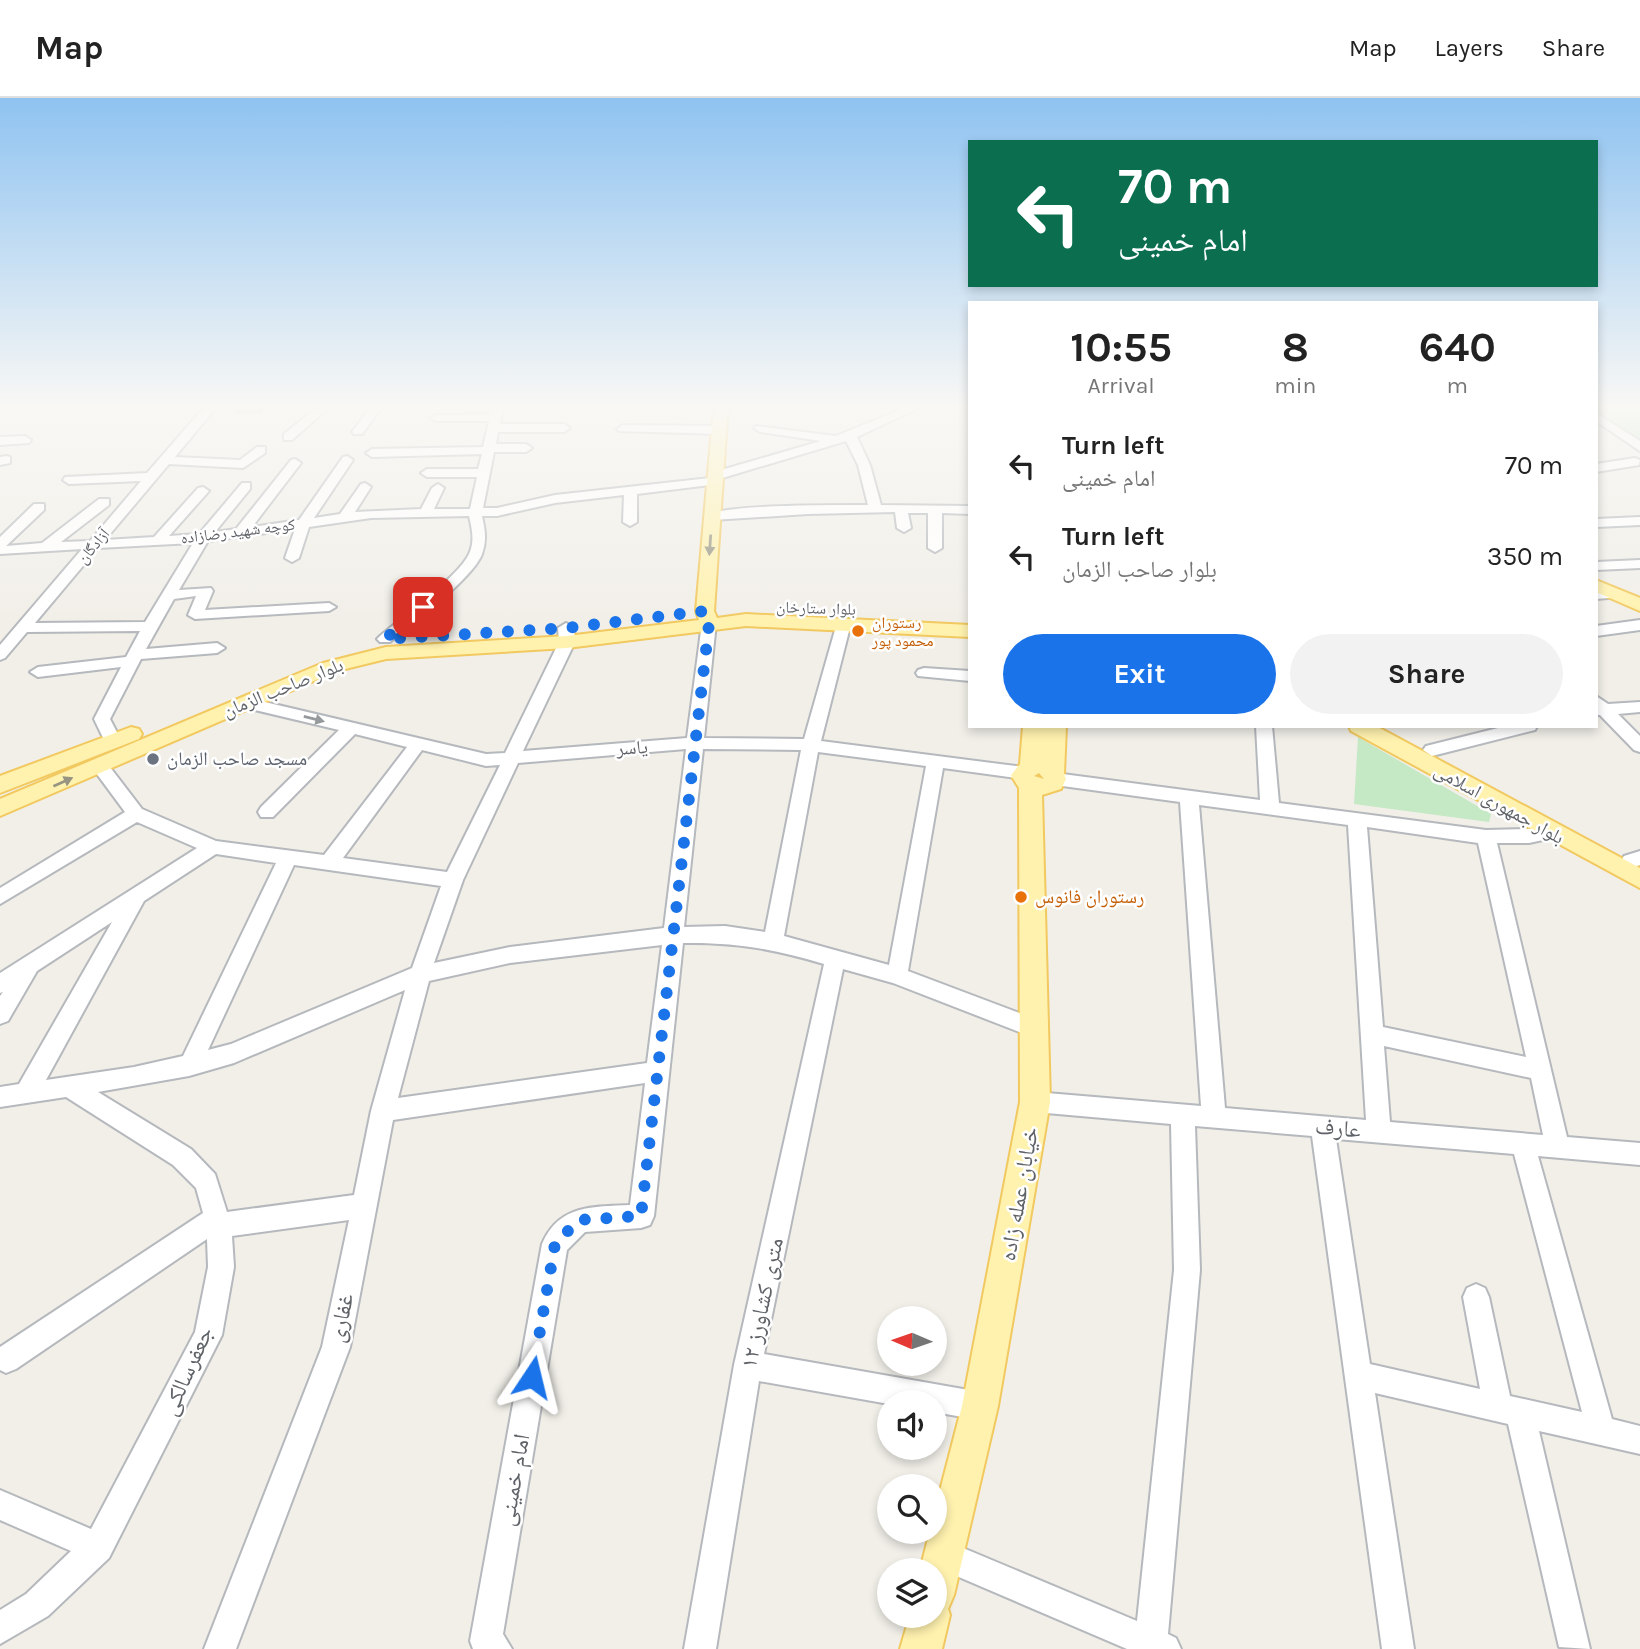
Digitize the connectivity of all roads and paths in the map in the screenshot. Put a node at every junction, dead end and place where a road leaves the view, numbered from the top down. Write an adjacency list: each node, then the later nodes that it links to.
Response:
1 (284, 476): 29 (street)
2 (336, 476): 27 (street)
3 (483, 476): 21 (street)
4 (722, 476): 7 (street, کوچه شهید رضازاده)
5 (866, 476): 16 (street)
6 (153, 477): 8 (street); 33 (street, آزادگان)
7 (714, 479): 12 (street, کوچه شهید رضازاده); 22 (main road, امام خمینی)
8 (69, 480)
9 (246, 486): 30 (street)
10 (365, 487): 23 (street)
11 (438, 488): 20 (street)
12 (631, 490): 21 (street, کوچه شهید رضازاده); 25 (street)
13 (203, 491): 31 (street)
14 (104, 502): 34 (street)
15 (39, 507): 32 (street)
16 (875, 507): 17 (street); 22 (street)
17 (901, 508): 18 (street); 28 (street)
18 (934, 509): 19 (street); 35 (street)
19 (968, 510)
20 (425, 514): 21 (street, کوچه شهید رضازاده); 23 (street, کوچه شهید رضازاده)
21 (475, 514): 55 (street)
22 (712, 516): 46 (main road, امام خمینی, one-way to 46)
23 (345, 517): 27 (street, کوچه شهید رضازاده)
24 (1640, 521): 26 (street)
25 (630, 522)
26 (1598, 523)
27 (303, 524): 29 (street, کوچه شهید رضازاده); 37 (street)
28 (904, 528)
29 (240, 533): 30 (street, کوچه شهید رضازاده)
30 (203, 538): 31 (street, کوچه شهید رضازاده); 42 (street)
31 (159, 540): 33 (street, کوچه شهید رضازاده)
32 (0, 544)
33 (95, 544): 34 (street, کوچه شهید رضازاده); 51 (street, آزادگان)
34 (46, 547): 36 (street, کوچه شهید رضازاده)
35 (935, 548)
36 (0, 550)
37 (292, 558)
38 (1640, 564): 39 (street)
39 (1598, 566)
40 (1598, 586): 41 (main road)
41 (1615, 594): 43 (street); 44 (main road)
42 (169, 595): 45 (street); 50 (street)
43 (1598, 595)
44 (1640, 605)
45 (329, 607)
46 (707, 617): 47 (main road, بلوار ستارخان); 48 (main road, بلوار ستارخان); 54 (main road, بلوار صاحب الزمان); 73 (street, امام خمینی)
47 (968, 618)
48 (844, 623): 52 (main road, بلوار ستارخان); 75 (street)
49 (1640, 625): 53 (street)
50 (150, 626): 51 (street); 58 (street)
51 (24, 628): 57 (street, آزادگان)
52 (968, 631)
53 (1598, 631)
54 (566, 635): 55 (main road, بلوار صاحب الزمان); 62 (main road, بلوار صاحب الزمان); 78 (street, غفاری)
55 (385, 639): 72 (main road, بلوار صاحب الزمان)
56 (217, 649): 58 (street)
57 (0, 655)
58 (133, 658): 59 (street); 72 (street)
59 (38, 672)
60 (924, 673): 61 (street)
61 (968, 676)
62 (247, 703): 65 (street, یاسر, one-way to 65); 80 (main road, بلوار صاحب الزمان)
63 (1599, 706): 64 (street); 76 (street)
64 (1640, 706)
65 (351, 728): 74 (street, یاسر); 86 (street)
66 (1034, 728): 81 (main road)
67 (1054, 728): 81 (main road)
68 (1264, 728): 84 (street)
69 (1363, 728): 89 (main road, بلوار جمهوری اسلامی)
70 (1392, 728): 77 (main road, بلوار جمهوری اسلامی)
71 (1521, 728): 77 (street)
72 (113, 741): 82 (main road, بلوار صاحب الزمان)
73 (694, 743): 75 (street, یاسر); 78 (street, یاسر); 98 (street, امام خمینی)
74 (418, 744): 78 (street, یاسر); 93 (street)
75 (811, 745): 79 (street, یاسر); 99 (street)
76 (1640, 746)
77 (1432, 750): 94 (main road, بلوار جمهوری اسلامی)
78 (513, 757): 95 (street, غفاری)
79 (936, 761): 81 (street, یاسر); 103 (street)
80 (100, 765): 85 (main road, بلوار صاحب الزمان, one-way to 80); 87 (street)
81 (1038, 775): 83 (street, یاسر); 106 (main road, خیابان عمله زاده)
82 (0, 785)
83 (1189, 797): 84 (street, یاسر); 117 (street)
84 (1270, 808): 88 (street, یاسر)
85 (5, 809)
86 (267, 812)
87 (136, 814): 91 (street); 97 (street)
88 (1357, 820): 90 (street, یاسر); 107 (street)
89 (1550, 832): 90 (street, یاسر); 94 (main road, بلوار جمهوری اسلامی)
90 (1486, 837): 110 (street)
91 (213, 847): 92 (street); 96 (street)
92 (288, 857): 93 (street); 108 (street)
93 (330, 863): 95 (street)
94 (1638, 866)
95 (453, 880): 102 (street, غفاری)
96 (137, 896): 101 (street); 112 (street)
97 (0, 897)
98 (675, 935): 99 (street); 102 (street); 109 (street, امام خمینی)
99 (773, 941): 100 (street)
100 (835, 959): 103 (street); 127 (street, ۱۲ متری کشاورز)
101 (29, 966): 104 (street); 105 (street)
102 (420, 974): 108 (street); 115 (street, غفاری)
103 (897, 976): 106 (street)
104 (0, 984)
105 (0, 1015)
106 (1035, 1029): 114 (main road, خیابان عمله زاده)
107 (1372, 1034): 110 (street); 119 (street)
108 (189, 1066): 111 (street)
109 (657, 1070): 115 (street); 139 (street, امام خمینی)
110 (1540, 1070): 121 (street)
111 (68, 1086): 112 (street); 124 (street, جعفرسالکی)
112 (27, 1092): 113 (street)
113 (0, 1097)
114 (1035, 1102): 116 (street, عارف); 129 (main road, خیابان عمله زاده)
115 (383, 1111): 123 (street, غفاری)
116 (1183, 1115): 117 (street, عارف); 140 (street)
117 (1214, 1118): 118 (street, عارف)
118 (1322, 1127): 119 (street, عارف); 128 (street)
119 (1379, 1132): 120 (street, عارف)
120 (1523, 1144): 121 (street, عارف); 131 (street)
121 (1558, 1147): 122 (street, عارف)
122 (1640, 1154)
123 (364, 1206): 124 (street); 142 (street, غفاری)
124 (218, 1221): 126 (street); 134 (street, جعفرسالکی)
125 (1476, 1297): 130 (street)
126 (6, 1359)
127 (748, 1365): 129 (street); 143 (street, ۱۲ متری کشاورز)
128 (1357, 1375): 130 (street); 145 (street)
129 (980, 1406): 135 (main road, خیابان عمله زاده)
130 (1509, 1410): 131 (street); 141 (street)
131 (1601, 1431): 132 (street)
132 (1640, 1440)
133 (0, 1505): 134 (street)
134 (98, 1547): 137 (street, جعفرسالکی)
135 (944, 1555): 136 (main road, خیابان عمله زاده); 140 (street)
136 (943, 1558)
137 (0, 1628)
138 (926, 1628): 144 (main road)
139 (487, 1646)
140 (1155, 1647)
141 (1575, 1647)
142 (220, 1649)
143 (700, 1649)
144 (921, 1649)
145 (1398, 1649)

